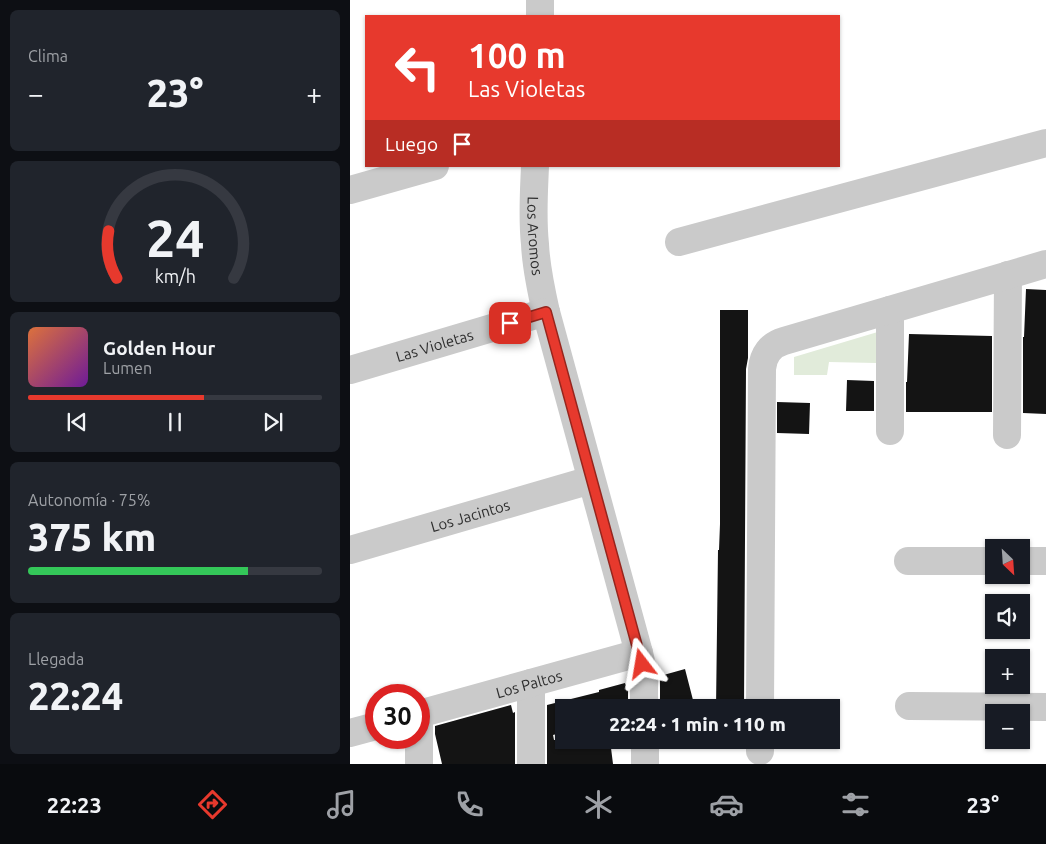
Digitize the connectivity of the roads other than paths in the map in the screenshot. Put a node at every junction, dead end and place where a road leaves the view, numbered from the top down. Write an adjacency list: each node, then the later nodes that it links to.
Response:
1 (540, 0): 2 (street)
2 (540, 15)
3 (1046, 144): 7 (street)
4 (431, 167): 6 (street)
5 (535, 167): 11 (street, Los Aromos)
6 (350, 190)
7 (680, 242)
8 (1046, 264): 9 (street)
9 (1008, 276): 10 (street); 14 (street)
10 (890, 310): 13 (street); 24 (street)
11 (546, 312): 12 (street, Las Violetas); 15 (street, Los Aromos)
12 (350, 370)
13 (890, 431)
14 (1007, 435)
15 (591, 480): 16 (street, Los Jacintos); 21 (street, Los Aromos)
16 (350, 550)
17 (908, 561): 18 (street)
18 (985, 561)
19 (1030, 561): 20 (street)
20 (1046, 561)
21 (639, 653): 22 (street, Los Paltos); 23 (street, Los Aromos)
22 (531, 683): 27 (street, Los Paltos); 33 (street)
23 (644, 699)
24 (760, 699)
25 (909, 706): 26 (street)
26 (1046, 707)
27 (430, 711)
28 (365, 729): 29 (street)
29 (350, 733)
30 (419, 749): 32 (street)
31 (645, 749): 34 (street)
32 (419, 764)
33 (531, 764)
34 (645, 764)

